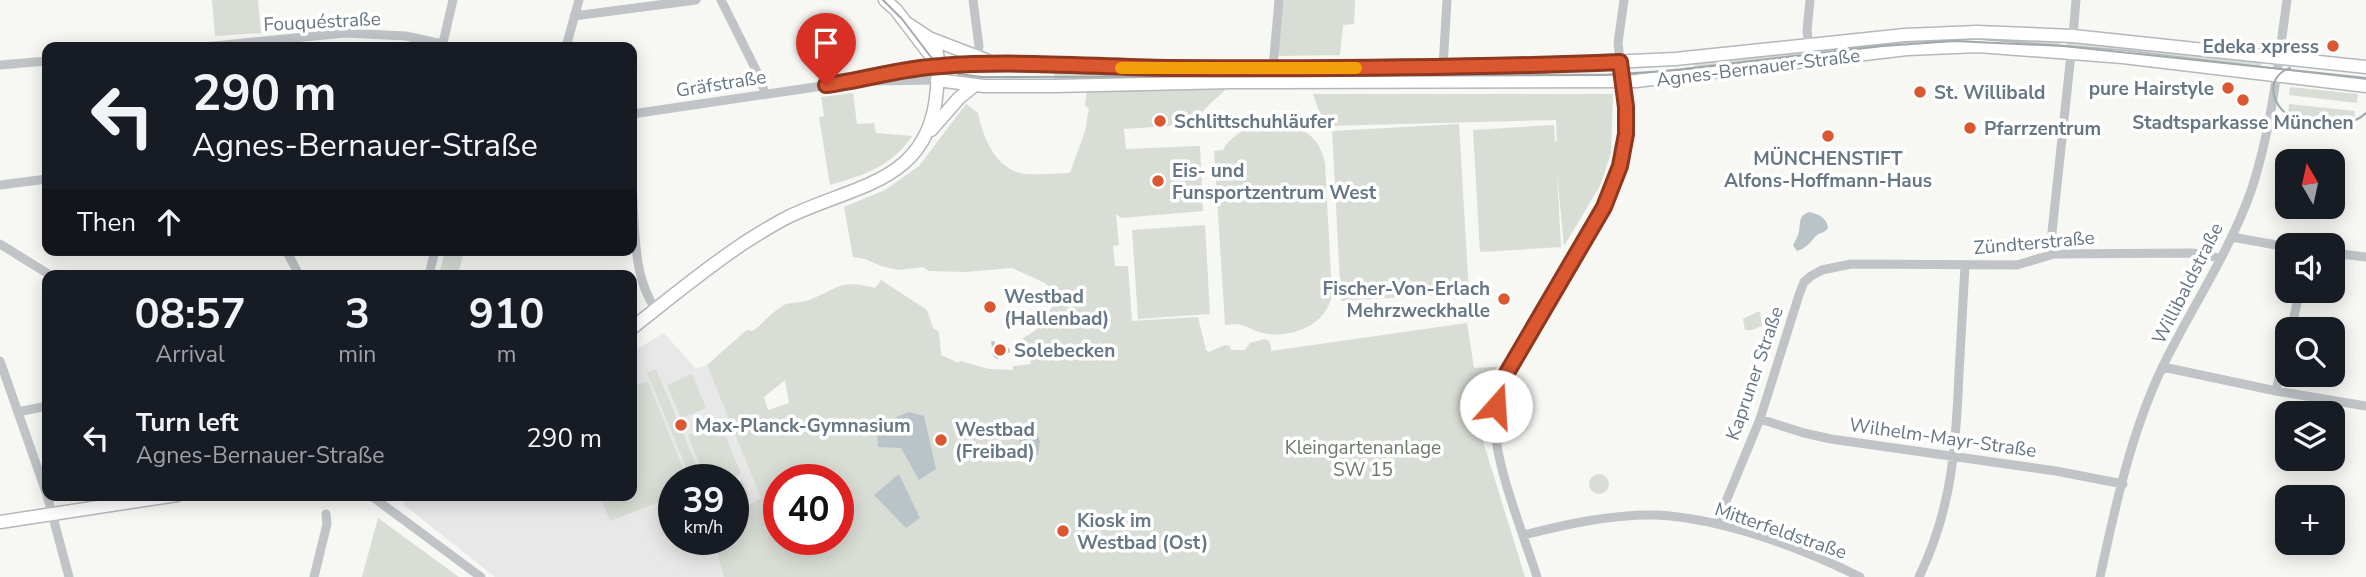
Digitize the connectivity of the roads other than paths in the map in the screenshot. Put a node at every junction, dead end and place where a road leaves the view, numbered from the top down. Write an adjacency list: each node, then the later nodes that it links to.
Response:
1 (453, 0): 19 (street)
2 (579, 0): 13 (street)
3 (696, 0): 13 (street)
4 (721, 0): 40 (street)
5 (885, 0): 14 (main road)
6 (973, 0): 23 (street)
7 (1279, 0): 33 (street)
8 (1447, 0): 31 (street)
9 (1625, 0): 26 (street)
10 (1810, 0): 21 (street)
11 (2076, 0): 15 (street)
12 (2287, 0): 24 (street, Willibaldstraße)
13 (574, 16): 20 (street)
14 (905, 22): 16 (main road, Agnes-Bernauer-Straße); 29 (main road)
15 (2073, 36): 21 (main road, Agnes-Bernauer-Straße); 24 (main road, Agnes-Bernauer-Straße)
16 (929, 38): 23 (main road, Agnes-Bernauer-Straße); 29 (main road)
17 (280, 42): 18 (street, Fouquéstraße)
18 (428, 42)
19 (443, 42)
20 (567, 42)
21 (1809, 45): 26 (main road, Agnes-Bernauer-Straße)
22 (2071, 54): 34 (main road, Agnes-Bernauer-Straße); 37 (main road, Agnes-Bernauer-Straße); 49 (street)
23 (977, 57): 27 (main road, Agnes-Bernauer-Straße)
24 (2279, 58): 32 (main road, Agnes-Bernauer-Straße); 34 (street, Willibaldstraße)
25 (42, 61): 28 (street)
26 (1620, 62): 31 (main road, Agnes-Bernauer-Straße); 37 (street)
27 (993, 63): 29 (main road, Agnes-Bernauer-Straße); 33 (main road, Agnes-Bernauer-Straße)
28 (0, 65)
29 (943, 65): 30 (main road, Agnes-Bernauer-Straße); 35 (main road)
30 (924, 67): 35 (main road); 36 (street, Gräfstraße)
31 (1443, 67): 33 (main road, Agnes-Bernauer-Straße)
32 (2366, 67)
33 (1273, 68)
34 (2277, 76): 39 (main road, Agnes-Bernauer-Straße); 45 (street, Willibaldstraße)
35 (937, 80): 36 (street, Gräfstraße); 38 (main road, Agnes-Bernauer-Straße); 42 (main road)
36 (856, 81): 40 (street, Gräfstraße)
37 (1623, 81): 38 (main road, Agnes-Bernauer-Straße); 76 (street)
38 (975, 85): 42 (main road)
39 (2366, 86)
40 (765, 94): 41 (street, Gräfstraße)
41 (637, 113)
42 (925, 138): 56 (main road)
43 (42, 180): 44 (street)
44 (0, 185)
45 (2232, 237): 48 (street); 52 (street, Willibaldstraße)
46 (0, 244): 55 (street)
47 (637, 244): 56 (street)
48 (2275, 245)
49 (2054, 254): 52 (street, Zündterstraße); 54 (street, Zündterstraße)
50 (2345, 254): 51 (street)
51 (2366, 257)
52 (2220, 259): 59 (street, Willibaldstraße)
53 (1851, 264): 54 (street, Zündterstraße); 65 (street, Kapruner Straße)
54 (1965, 266): 66 (street)
55 (42, 270)
56 (656, 309): 57 (main road)
57 (637, 324)
58 (0, 361): 64 (street)
59 (2163, 367): 61 (street); 68 (street, Willibaldstraße)
60 (2277, 387): 61 (street)
61 (2276, 391): 62 (street)
62 (2366, 406)
63 (42, 407): 64 (street)
64 (18, 412): 67 (street)
65 (1760, 419): 66 (street, Wilhelm-Mayr-Straße); 75 (street, Kapruner Straße)
66 (1955, 456): 68 (street, Wilhelm-Mayr-Straße); 82 (street)
67 (42, 481)
68 (2123, 484): 83 (street, Willibaldstraße)
69 (49, 501): 73 (street)
70 (140, 501): 73 (main road)
71 (378, 501): 79 (street)
72 (326, 514): 78 (street)
73 (54, 515): 74 (main road); 77 (street)
74 (0, 522)
75 (1717, 523): 76 (street, Mitterfeldstraße); 81 (street, Mitterfeldstraße)
76 (1524, 535): 80 (street)
77 (69, 577)
78 (314, 577)
79 (481, 577)
80 (1538, 577)
81 (1860, 577)
82 (1919, 577)
83 (2100, 577)

